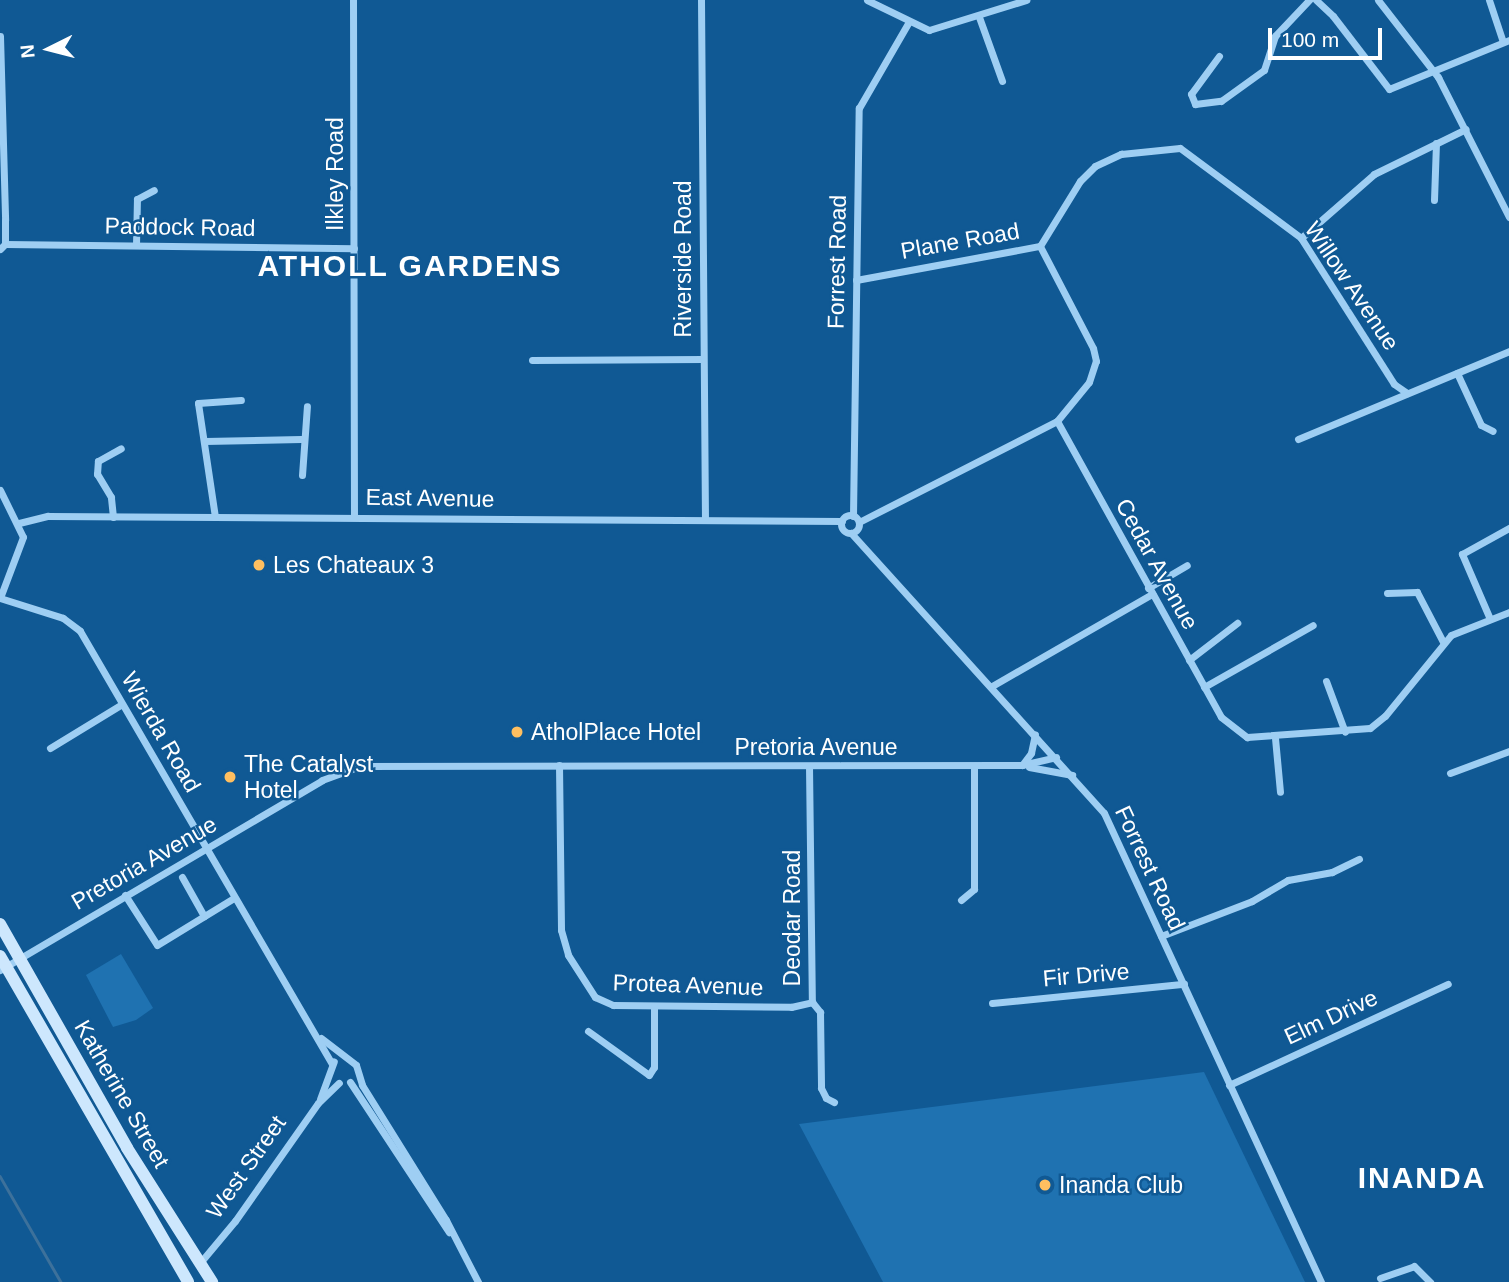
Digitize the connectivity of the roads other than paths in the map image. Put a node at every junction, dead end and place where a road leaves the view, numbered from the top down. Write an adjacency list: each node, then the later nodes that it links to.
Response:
1 (353, 0): 27 (street, Ilkley Road)
2 (701, 0): 30 (street, Riverside Road)
3 (867, 0): 10 (street)
4 (1026, 0): 9 (street)
5 (1309, 0): 13 (street)
6 (1316, 0): 14 (street)
7 (1378, 0): 14 (street)
8 (1489, 0): 12 (street)
9 (979, 17): 10 (street); 15 (street)
10 (908, 23): 28 (street, Forrest Road)
11 (0, 36): 18 (street)
12 (1506, 41): 14 (street)
13 (1219, 56)
14 (1433, 70): 16 (street)
15 (1002, 81)
16 (1466, 129): 17 (street); 22 (street)
17 (1436, 143): 21 (street); 23 (street)
18 (2, 153): 25 (street)
19 (1110, 157): 23 (street, Willow Avenue); 26 (street, Plane Road)
20 (154, 190): 24 (street)
21 (1434, 200)
22 (1509, 217)
23 (1301, 238): 33 (street, Willow Avenue)
24 (136, 245): 25 (street, Paddock Road); 27 (street, Paddock Road)
25 (2, 246)
26 (1040, 246): 28 (street, Plane Road); 36 (street)
27 (354, 248): 44 (street, Ilkley Road)
28 (856, 280): 48 (street, Forrest Road)
29 (1509, 351): 32 (street)
30 (703, 359): 31 (street); 47 (street, Riverside Road)
31 (532, 360)
32 (1458, 373): 33 (street); 37 (street)
33 (1407, 393): 39 (street)
34 (241, 400): 40 (street)
35 (307, 406): 38 (street)
36 (1057, 421): 48 (street); 54 (street, Cedar Avenue)
37 (1493, 431)
38 (301, 439): 40 (street); 42 (street)
39 (1298, 439)
40 (205, 441): 46 (street)
41 (121, 448): 45 (street)
42 (302, 475)
43 (0, 490): 50 (street)
44 (354, 516): 46 (street, East Avenue); 47 (street, East Avenue)
45 (113, 517): 46 (street, East Avenue); 50 (street, East Avenue)
46 (215, 517)
47 (705, 517): 49 (street, East Avenue)
48 (856, 519): 49 (street); 52 (street)
49 (842, 521): 52 (street, Forrest Road)
50 (19, 523): 56 (street)
51 (1509, 528): 58 (street)
52 (851, 533): 64 (street, Forrest Road)
53 (1187, 565): 54 (street)
54 (1150, 591): 62 (street, Cedar Avenue); 64 (street)
55 (1387, 593): 61 (street)
56 (0, 598): 66 (street, Wierda Road)
57 (1509, 612): 58 (street)
58 (1490, 619): 61 (street)
59 (1237, 623): 62 (street)
60 (1313, 625): 65 (street)
61 (1443, 642): 67 (street)
62 (1189, 660): 65 (street, Cedar Avenue)
63 (1326, 681): 67 (street)
64 (992, 686): 68 (street, Forrest Road)
65 (1204, 687): 69 (street, Cedar Avenue)
66 (122, 704): 70 (street); 80 (street, Wierda Road)
67 (1345, 732): 69 (street)
68 (1035, 734): 72 (street, Forrest Road); 74 (street)
69 (1275, 738): 79 (street)
70 (50, 748)
71 (1509, 751): 77 (street)
72 (1056, 757): 74 (street, Pretoria Avenue); 78 (street, Forrest Road)
73 (559, 765): 75 (street, Pretoria Avenue); 80 (street, Pretoria Avenue); 96 (street, Protea Avenue)
74 (1022, 765): 76 (street, Pretoria Avenue); 78 (street)
75 (809, 766): 76 (street, Pretoria Avenue); 94 (street, Deodar Road)
76 (974, 766): 85 (street)
77 (1450, 774)
78 (1072, 775): 88 (street, Forrest Road)
79 (1280, 792)
80 (206, 849): 83 (street, Pretoria Avenue); 84 (street, Wierda Road)
81 (1359, 859): 88 (street)
82 (182, 877): 86 (street)
83 (125, 895): 86 (street); 90 (street, Pretoria Avenue)
84 (234, 898): 86 (street); 98 (street, Wierda Road)
85 (961, 900)
86 (204, 916)
87 (0, 924): 90 (main road, Katherine Street)
88 (1161, 936): 92 (street, Forrest Road)
89 (0, 944): 91 (main road, Katherine Street)
90 (20, 958): 91 (street, Pretoria Avenue); 108 (main road, Katherine Street); 111 (main road)
91 (2, 964): 111 (main road, Katherine Street)
92 (1184, 984): 95 (street, Fir Drive); 104 (street, Forrest Road)
93 (1448, 984): 104 (street, Elm Drive)
94 (812, 1002): 96 (street, Protea Avenue); 105 (street, Deodar Road)
95 (992, 1003)
96 (654, 1006): 97 (street)
97 (588, 1031)
98 (318, 1035): 99 (street, Wierda Road); 100 (street, Wierda Road)
99 (342, 1057): 100 (street); 101 (street)
100 (332, 1068): 103 (street); 106 (street, West Street)
101 (357, 1074): 102 (street); 107 (street)
102 (350, 1082): 103 (street); 107 (street)
103 (339, 1083): 106 (street, West Street)
104 (1229, 1085): 113 (street, Forrest Road)
105 (834, 1102)
106 (318, 1103): 108 (street, West Street)
107 (404, 1157): 112 (street)
108 (204, 1260): 110 (main road, Katherine Street); 111 (main road, West Street)
109 (1380, 1278): 114 (street)
110 (206, 1280)
111 (186, 1281)
112 (478, 1282)
113 (1321, 1282)
114 (1430, 1282)

